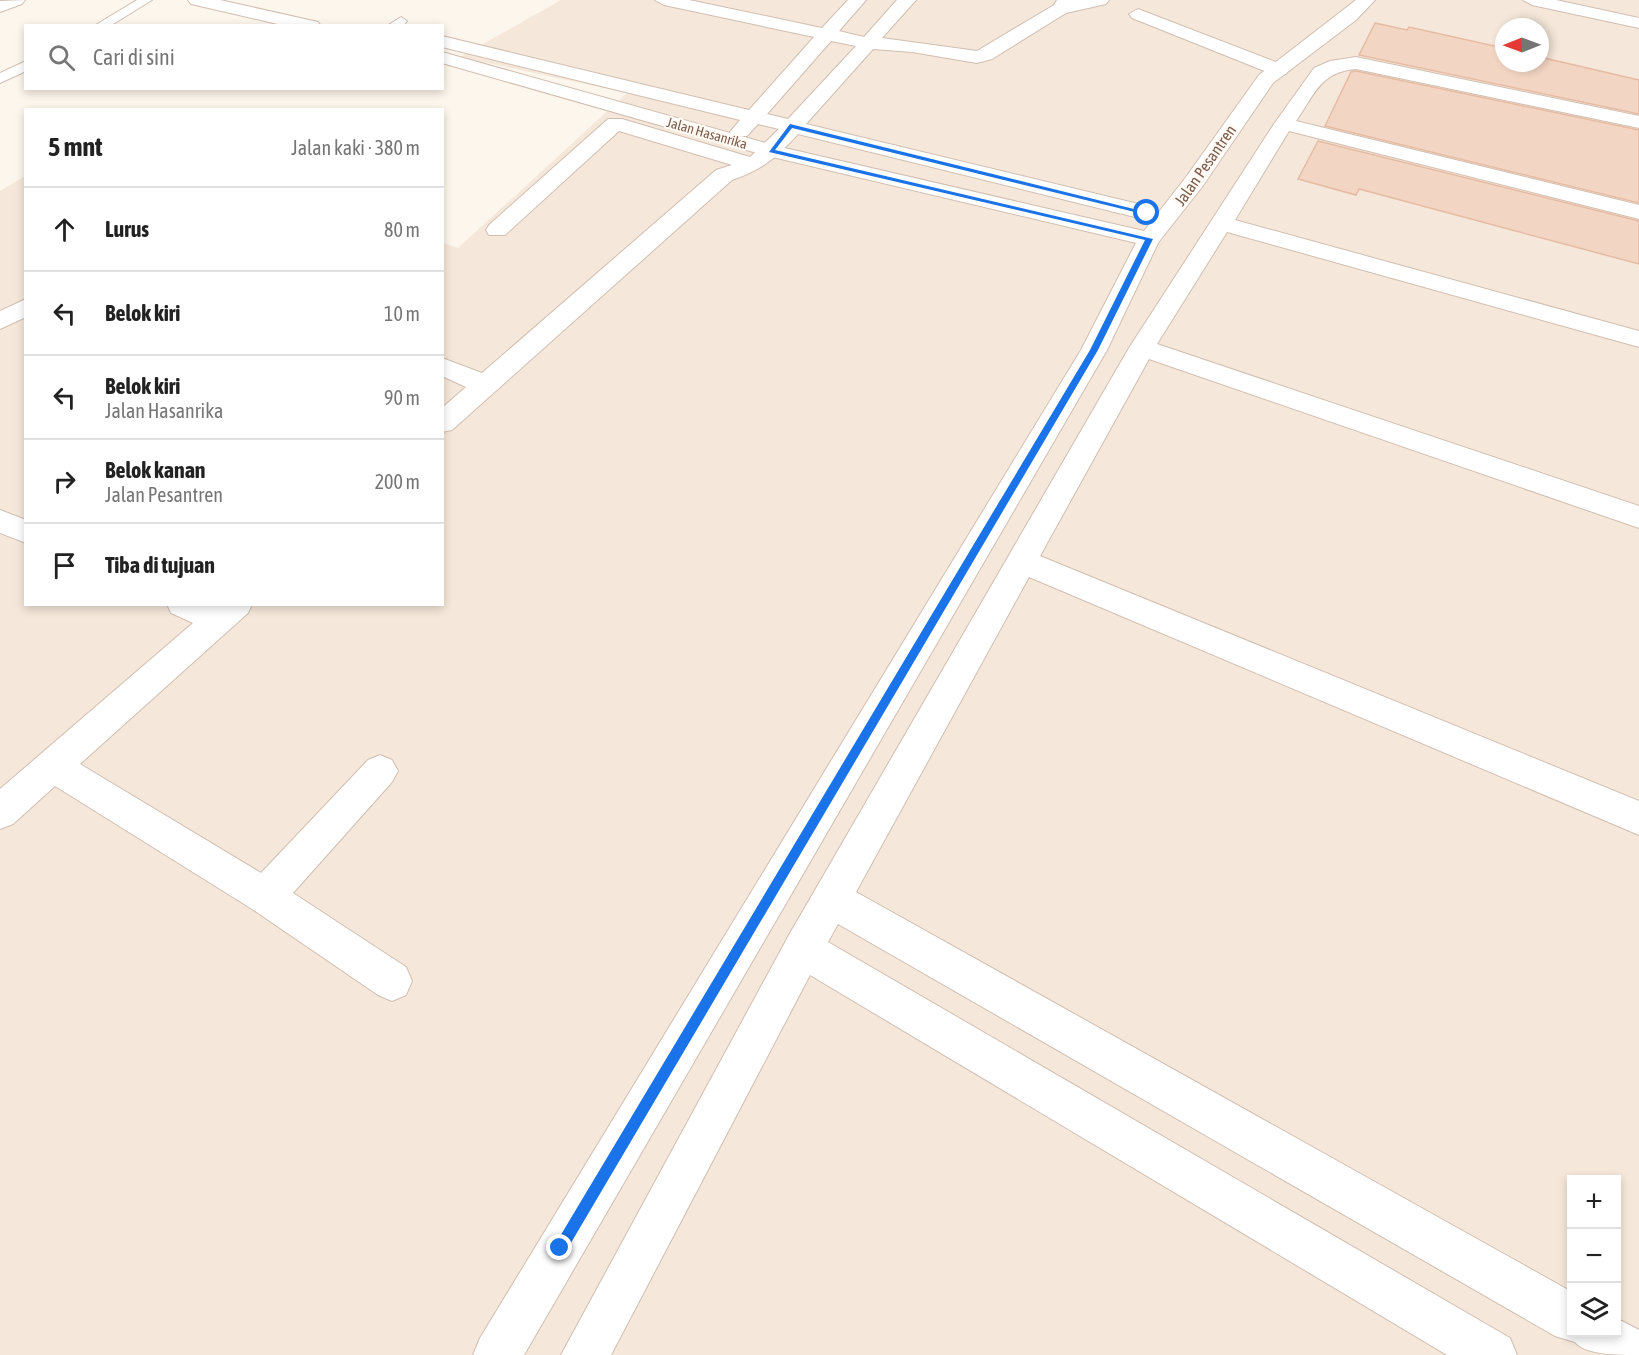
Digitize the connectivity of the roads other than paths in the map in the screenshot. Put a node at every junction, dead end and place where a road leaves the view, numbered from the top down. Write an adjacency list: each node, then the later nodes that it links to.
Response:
1 (16, 0): 13 (street)
2 (146, 0): 17 (lane)
3 (197, 0): 18 (street)
4 (664, 0): 19 (street)
5 (736, 0): 19 (street)
6 (857, 0): 19 (street)
7 (907, 0): 20 (street)
8 (1100, 0): 12 (street)
9 (1366, 0): 24 (street, Jalan Pesantren)
10 (1532, 0): 15 (street)
11 (1633, 0): 15 (street)
12 (1063, 5): 20 (street)
13 (0, 7)
14 (1138, 14): 24 (street)
15 (1621, 19): 16 (street)
16 (1639, 23)
17 (104, 24)
18 (303, 24)
19 (831, 28): 20 (street); 26 (street)
20 (874, 37): 29 (street)
21 (444, 41): 26 (street)
22 (444, 58): 31 (street, Jalan Hasanrika)
23 (24, 66): 25 (lane)
24 (1279, 70): 34 (street, Jalan Pesantren)
25 (0, 79)
26 (753, 118): 29 (street); 31 (street)
27 (1639, 122): 28 (street)
28 (1284, 124): 32 (street); 33 (street)
29 (790, 126): 30 (street); 34 (street)
30 (771, 151): 31 (street, Jalan Hasanrika); 31 (street); 34 (street, Jalan Hasanrika)
31 (725, 156): 35 (street); 41 (street)
32 (1639, 212)
33 (1221, 223): 38 (street); 39 (street)
34 (1148, 226): 57 (street, Jalan Pesantren)
35 (497, 230)
36 (24, 307): 37 (street)
37 (0, 321)
38 (1639, 339)
39 (1142, 348): 43 (street); 44 (street)
40 (444, 367): 41 (street)
41 (485, 385): 42 (street)
42 (444, 421)
43 (1639, 517)
44 (1022, 561): 50 (street); 52 (street)
45 (192, 606): 46 (street)
46 (227, 613): 47 (street)
47 (53, 766): 49 (street); 51 (street)
48 (380, 771): 51 (street)
49 (0, 812)
50 (1639, 818)
51 (265, 896): 54 (street)
52 (831, 899): 53 (street); 55 (street)
53 (803, 949): 58 (street); 59 (street)
54 (392, 981)
55 (1567, 1316)
56 (1604, 1337): 60 (street)
57 (496, 1355)
58 (585, 1355)
59 (1492, 1355)
60 (1635, 1355)

